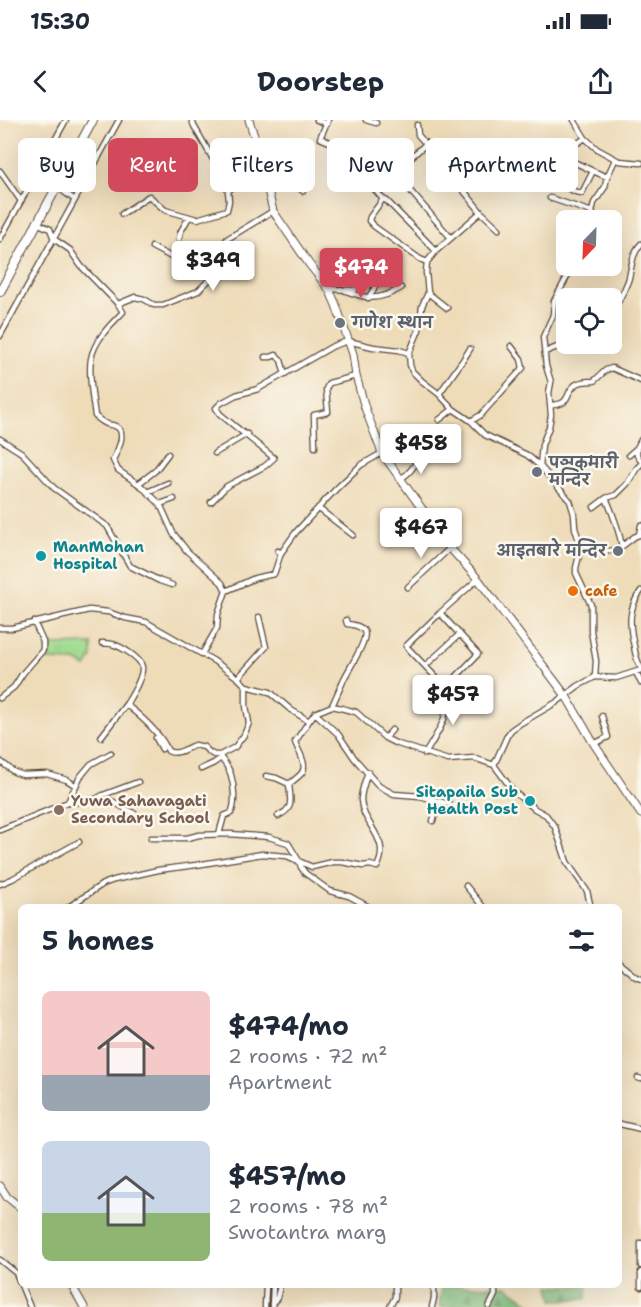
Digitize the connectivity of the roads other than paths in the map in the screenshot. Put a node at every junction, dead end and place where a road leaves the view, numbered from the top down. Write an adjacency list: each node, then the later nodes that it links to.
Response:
1 (66, 120): 12 (street)
2 (93, 120): 13 (highway)
3 (119, 120): 38 (street)
4 (192, 120): 19 (street)
5 (249, 120): 14 (main road)
6 (317, 120): 9 (street)
7 (366, 120): 10 (street)
8 (574, 120): 15 (street)
9 (327, 122): 16 (street)
10 (375, 123)
11 (417, 125): 18 (street)
12 (56, 138)
13 (83, 138)
14 (254, 138)
15 (585, 138): 17 (street); 21 (street)
16 (327, 141)
17 (578, 143)
18 (426, 144): 20 (street)
19 (210, 154)
20 (414, 154)
21 (615, 160): 22 (street); 26 (street)
22 (641, 163)
23 (578, 164): 25 (street)
24 (0, 171): 39 (street)
25 (593, 171): 26 (street); 35 (street)
26 (607, 177): 41 (street)
27 (26, 192): 39 (street)
28 (54, 192): 46 (highway)
29 (64, 192): 38 (street)
30 (228, 192): 45 (street)
31 (268, 192): 42 (main road)
32 (377, 192): 37 (street)
33 (411, 192): 49 (street)
34 (465, 192): 43 (street)
35 (576, 192)
36 (550, 198): 40 (street)
37 (383, 199): 54 (street); 55 (street)
38 (75, 200): 51 (street)
39 (21, 201): 50 (street)
40 (586, 210)
41 (592, 210)
42 (273, 211): 58 (street); 61 (main road)
43 (481, 212): 47 (street); 49 (street)
44 (122, 214): 45 (street)
45 (189, 217): 48 (street)
46 (36, 223): 51 (street); 63 (highway)
47 (499, 229)
48 (179, 238)
49 (451, 238): 54 (street)
50 (0, 239)
51 (54, 239): 67 (street); 69 (street)
52 (641, 244): 65 (street)
53 (152, 247): 58 (street)
54 (436, 251): 55 (street)
55 (427, 262): 64 (street)
56 (363, 269): 62 (street)
57 (380, 274): 66 (street)
58 (213, 276): 67 (street)
59 (568, 276): 74 (street)
60 (401, 288): 66 (street)
61 (329, 289): 62 (street); 70 (main road)
62 (340, 289): 66 (street)
63 (0, 292)
64 (428, 293): 68 (street); 75 (street)
65 (622, 293)
66 (368, 298)
67 (118, 304): 99 (street)
68 (447, 308)
69 (0, 336)
70 (348, 341): 75 (street); 77 (street); 78 (main road)
71 (510, 346): 84 (street)
72 (470, 348): 80 (street)
73 (556, 348): 74 (street)
74 (545, 352): 81 (street)
75 (409, 354): 80 (street)
76 (265, 357): 77 (street)
77 (285, 374): 85 (street)
78 (356, 376): 88 (street); 92 (main road)
79 (641, 381): 81 (street)
80 (439, 394): 82 (street)
81 (550, 405): 96 (street)
82 (453, 409): 83 (street); 84 (street)
83 (439, 420)
84 (471, 421): 96 (street)
85 (247, 434): 91 (street); 102 (street)
86 (0, 439): 112 (street)
87 (641, 440): 90 (street)
88 (315, 447)
89 (403, 448): 97 (street)
90 (637, 448): 94 (street); 95 (street)
91 (215, 453)
92 (382, 453): 97 (main road); 104 (street)
93 (168, 454): 99 (street)
94 (629, 454)
95 (641, 463): 109 (street)
96 (540, 466): 108 (street)
97 (400, 478): 110 (main road)
98 (168, 483): 100 (street)
99 (138, 484): 100 (street)
100 (147, 492): 103 (street)
101 (174, 499): 103 (street)
102 (211, 502)
103 (160, 504): 114 (street)
104 (318, 508): 107 (street); 114 (street)
105 (641, 525): 106 (street)
106 (640, 534): 109 (street)
107 (353, 536)
108 (581, 547): 109 (street); 126 (street)
109 (622, 547)
110 (450, 548): 111 (main road); 113 (street)
111 (478, 579): 116 (street); 131 (main road)
112 (172, 585)
113 (408, 587)
114 (226, 591): 123 (street)
115 (641, 591): 125 (street)
116 (440, 613): 121 (street); 124 (street)
117 (259, 617): 127 (street)
118 (346, 620): 134 (street)
119 (34, 622): 120 (street); 123 (street); 132 (street)
120 (0, 628)
121 (460, 634): 124 (street); 130 (street)
122 (102, 643): 133 (street)
123 (202, 654): 127 (street)
124 (425, 666): 130 (street)
125 (639, 670): 126 (street); 128 (street)
126 (595, 677): 131 (street)
127 (238, 678): 129 (street)
128 (641, 683)
129 (246, 686): 137 (street); 146 (street)
130 (446, 688): 145 (street)
131 (566, 696): 142 (main road); 148 (street)
132 (0, 698)
133 (127, 703): 138 (street); 140 (street)
134 (332, 706): 135 (street); 141 (street)
135 (315, 713): 137 (street); 150 (street)
136 (602, 716): 142 (street)
137 (309, 721): 153 (street)
138 (152, 728): 143 (street); 146 (street)
139 (392, 730): 141 (street)
140 (100, 737)
141 (385, 738): 145 (street)
142 (594, 744): 160 (main road)
143 (162, 749)
144 (111, 753): 154 (street)
145 (425, 754): 148 (street)
146 (220, 756): 149 (street); 164 (street)
147 (0, 761): 154 (street)
148 (494, 765): 173 (street)
149 (201, 769)
150 (368, 772): 157 (street); 167 (street)
151 (266, 776): 153 (street)
152 (138, 782): 155 (street)
153 (289, 784): 161 (street)
154 (75, 786): 156 (street)
155 (96, 799): 156 (street); 159 (street)
156 (68, 802): 163 (street)
157 (439, 802): 158 (street); 162 (street)
158 (459, 807)
159 (135, 814)
160 (641, 814)
161 (278, 816)
162 (433, 821)
163 (0, 830)
164 (219, 834): 165 (street); 167 (street)
165 (151, 838)
166 (79, 842): 168 (street)
167 (299, 861): 170 (street); 171 (street)
168 (0, 884)
169 (466, 886): 172 (street)
170 (73, 904)
171 (364, 904)
172 (481, 904)
173 (590, 904)
174 (622, 967): 175 (street)
175 (641, 979)
176 (622, 1124): 177 (street)
177 (641, 1128)
178 (0, 1186): 179 (main road)
179 (18, 1206)
180 (641, 1243): 182 (street)
181 (0, 1260): 184 (street)
182 (641, 1266)
183 (641, 1272): 185 (street)
184 (18, 1278)
185 (641, 1287)
186 (22, 1288): 195 (street)
187 (73, 1288): 196 (main road)
188 (266, 1288): 197 (street)
189 (273, 1288): 194 (street)
190 (280, 1288): 194 (street)
191 (395, 1288): 198 (street)
192 (434, 1288): 199 (street)
193 (495, 1288): 200 (street)
194 (272, 1306)
195 (30, 1307)
196 (84, 1307)
197 (265, 1307)
198 (390, 1307)
199 (432, 1307)
200 (489, 1307)

